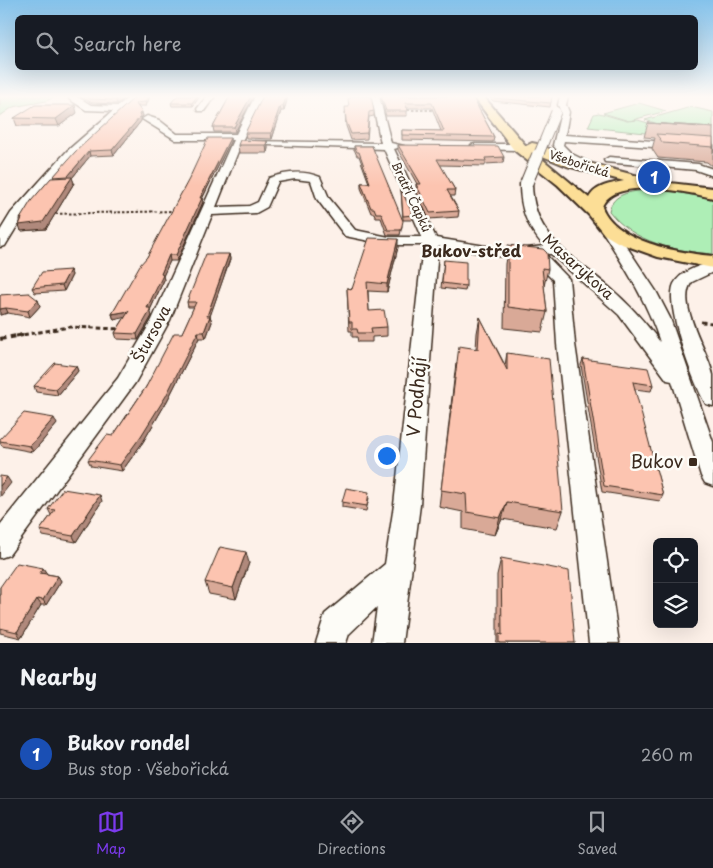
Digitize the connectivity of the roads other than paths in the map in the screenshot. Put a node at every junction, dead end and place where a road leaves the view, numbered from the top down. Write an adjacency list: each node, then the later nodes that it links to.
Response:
1 (102, 126): 24 (street)
2 (162, 126): 10 (street)
3 (245, 126): 10 (street, Štursova)
4 (383, 126): 11 (street, Bratří Čapků)
5 (501, 126): 8 (main road, Všebořická)
6 (551, 126): 25 (street, Masarykova, bridge)
7 (561, 126): 9 (street, Masarykova)
8 (506, 133): 14 (main road, Všebořická); 18 (main road, Všebořická)
9 (558, 138): 15 (street); 18 (street)
10 (238, 140): 11 (street); 21 (street, Štursova)
11 (387, 145): 12 (street); 23 (street, Bratří Čapků)
12 (406, 146)
13 (462, 146): 14 (street)
14 (519, 147): 22 (main road, Všebořická)
15 (713, 148)
16 (609, 160): 17 (street)
17 (713, 174)
18 (614, 175): 19 (main road, Všebořická)
19 (655, 184): 20 (main road); 22 (main road)
20 (713, 193)
21 (208, 211): 23 (street); 32 (street, Štursova)
22 (601, 220): 27 (main road, Všebořická); 29 (street, Masarykova)
23 (431, 241): 26 (street); 33 (street, V Podhájí)
24 (0, 243)
25 (555, 249): 26 (street); 29 (street, Masarykova)
26 (533, 252): 36 (street)
27 (713, 262)
28 (713, 267): 30 (street)
29 (684, 388): 31 (street, Masarykova)
30 (713, 399)
31 (713, 476)
32 (0, 546)
33 (398, 570): 34 (street); 35 (street, V Podhájí)
34 (331, 643)
35 (387, 643)
36 (604, 643)

